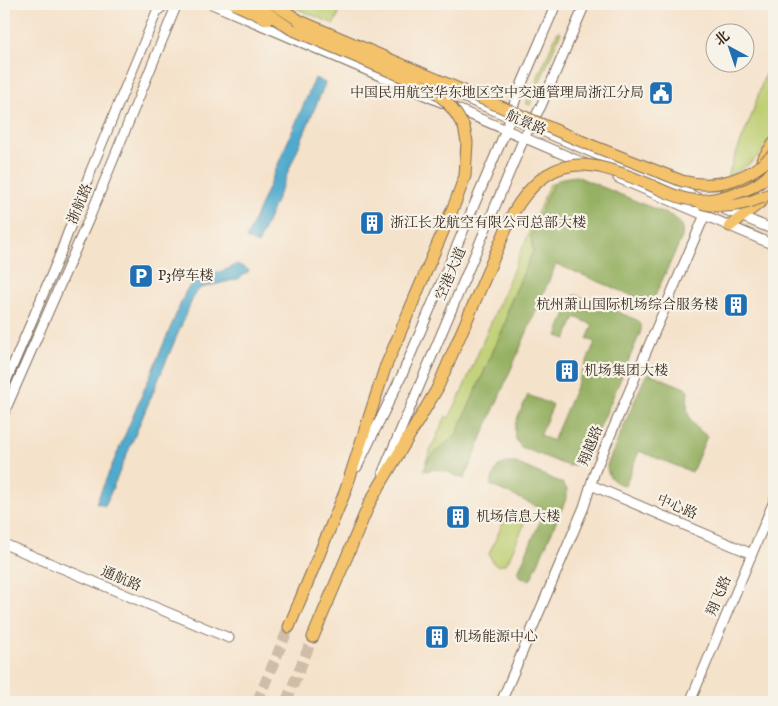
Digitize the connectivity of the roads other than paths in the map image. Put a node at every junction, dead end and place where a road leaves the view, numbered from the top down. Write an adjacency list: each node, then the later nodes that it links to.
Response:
1 (166, 4): 26 (street, 浙航路)
2 (177, 4): 27 (street, 浙航路)
3 (212, 4): 10 (street, 航景路)
4 (242, 4): 10 (street)
5 (246, 4): 12 (street, 航景路)
6 (254, 4): 11 (main road, bridge)
7 (274, 4): 16 (main road, bridge)
8 (556, 4): 12 (street, 空港大道)
9 (586, 4): 13 (street, 空港大道)
10 (230, 8): 11 (main road, bridge); 14 (street, 航景路)
11 (291, 29): 29 (main road, 空港大道, bridge)
12 (509, 117): 13 (street, 航景路); 14 (street, 空港大道)
13 (530, 126): 15 (street, 空港大道); 20 (street, 航景路)
14 (506, 130): 15 (street, 航景路); 29 (street, 空港大道)
15 (524, 138): 21 (street, 航景路); 31 (street, 空港大道)
16 (773, 149): 20 (main road)
17 (774, 169): 19 (main road, bridge)
18 (774, 190): 19 (main road, 空港大道, bridge); 22 (main road)
19 (692, 200): 31 (main road, 空港大道, bridge)
20 (710, 203): 21 (street, 翔越路); 22 (street, 航景路)
21 (705, 215): 23 (street, 航景路); 28 (street, 翔越路)
22 (742, 216): 23 (main road); 24 (street, 航景路)
23 (730, 226): 25 (street, 航景路)
24 (774, 230)
25 (774, 244)
26 (4, 386)
27 (4, 413)
28 (591, 485): 33 (street, 中心路); 37 (street, 翔越路)
29 (345, 492): 34 (main road, 空港大道)
30 (774, 501): 33 (street, 翔飞路)
31 (370, 502): 35 (main road, 空港大道)
32 (4, 544): 36 (street, 通航路)
33 (752, 554): 38 (street, 翔飞路)
34 (289, 626)
35 (313, 637)
36 (229, 638)
37 (501, 702)
38 (690, 702)

